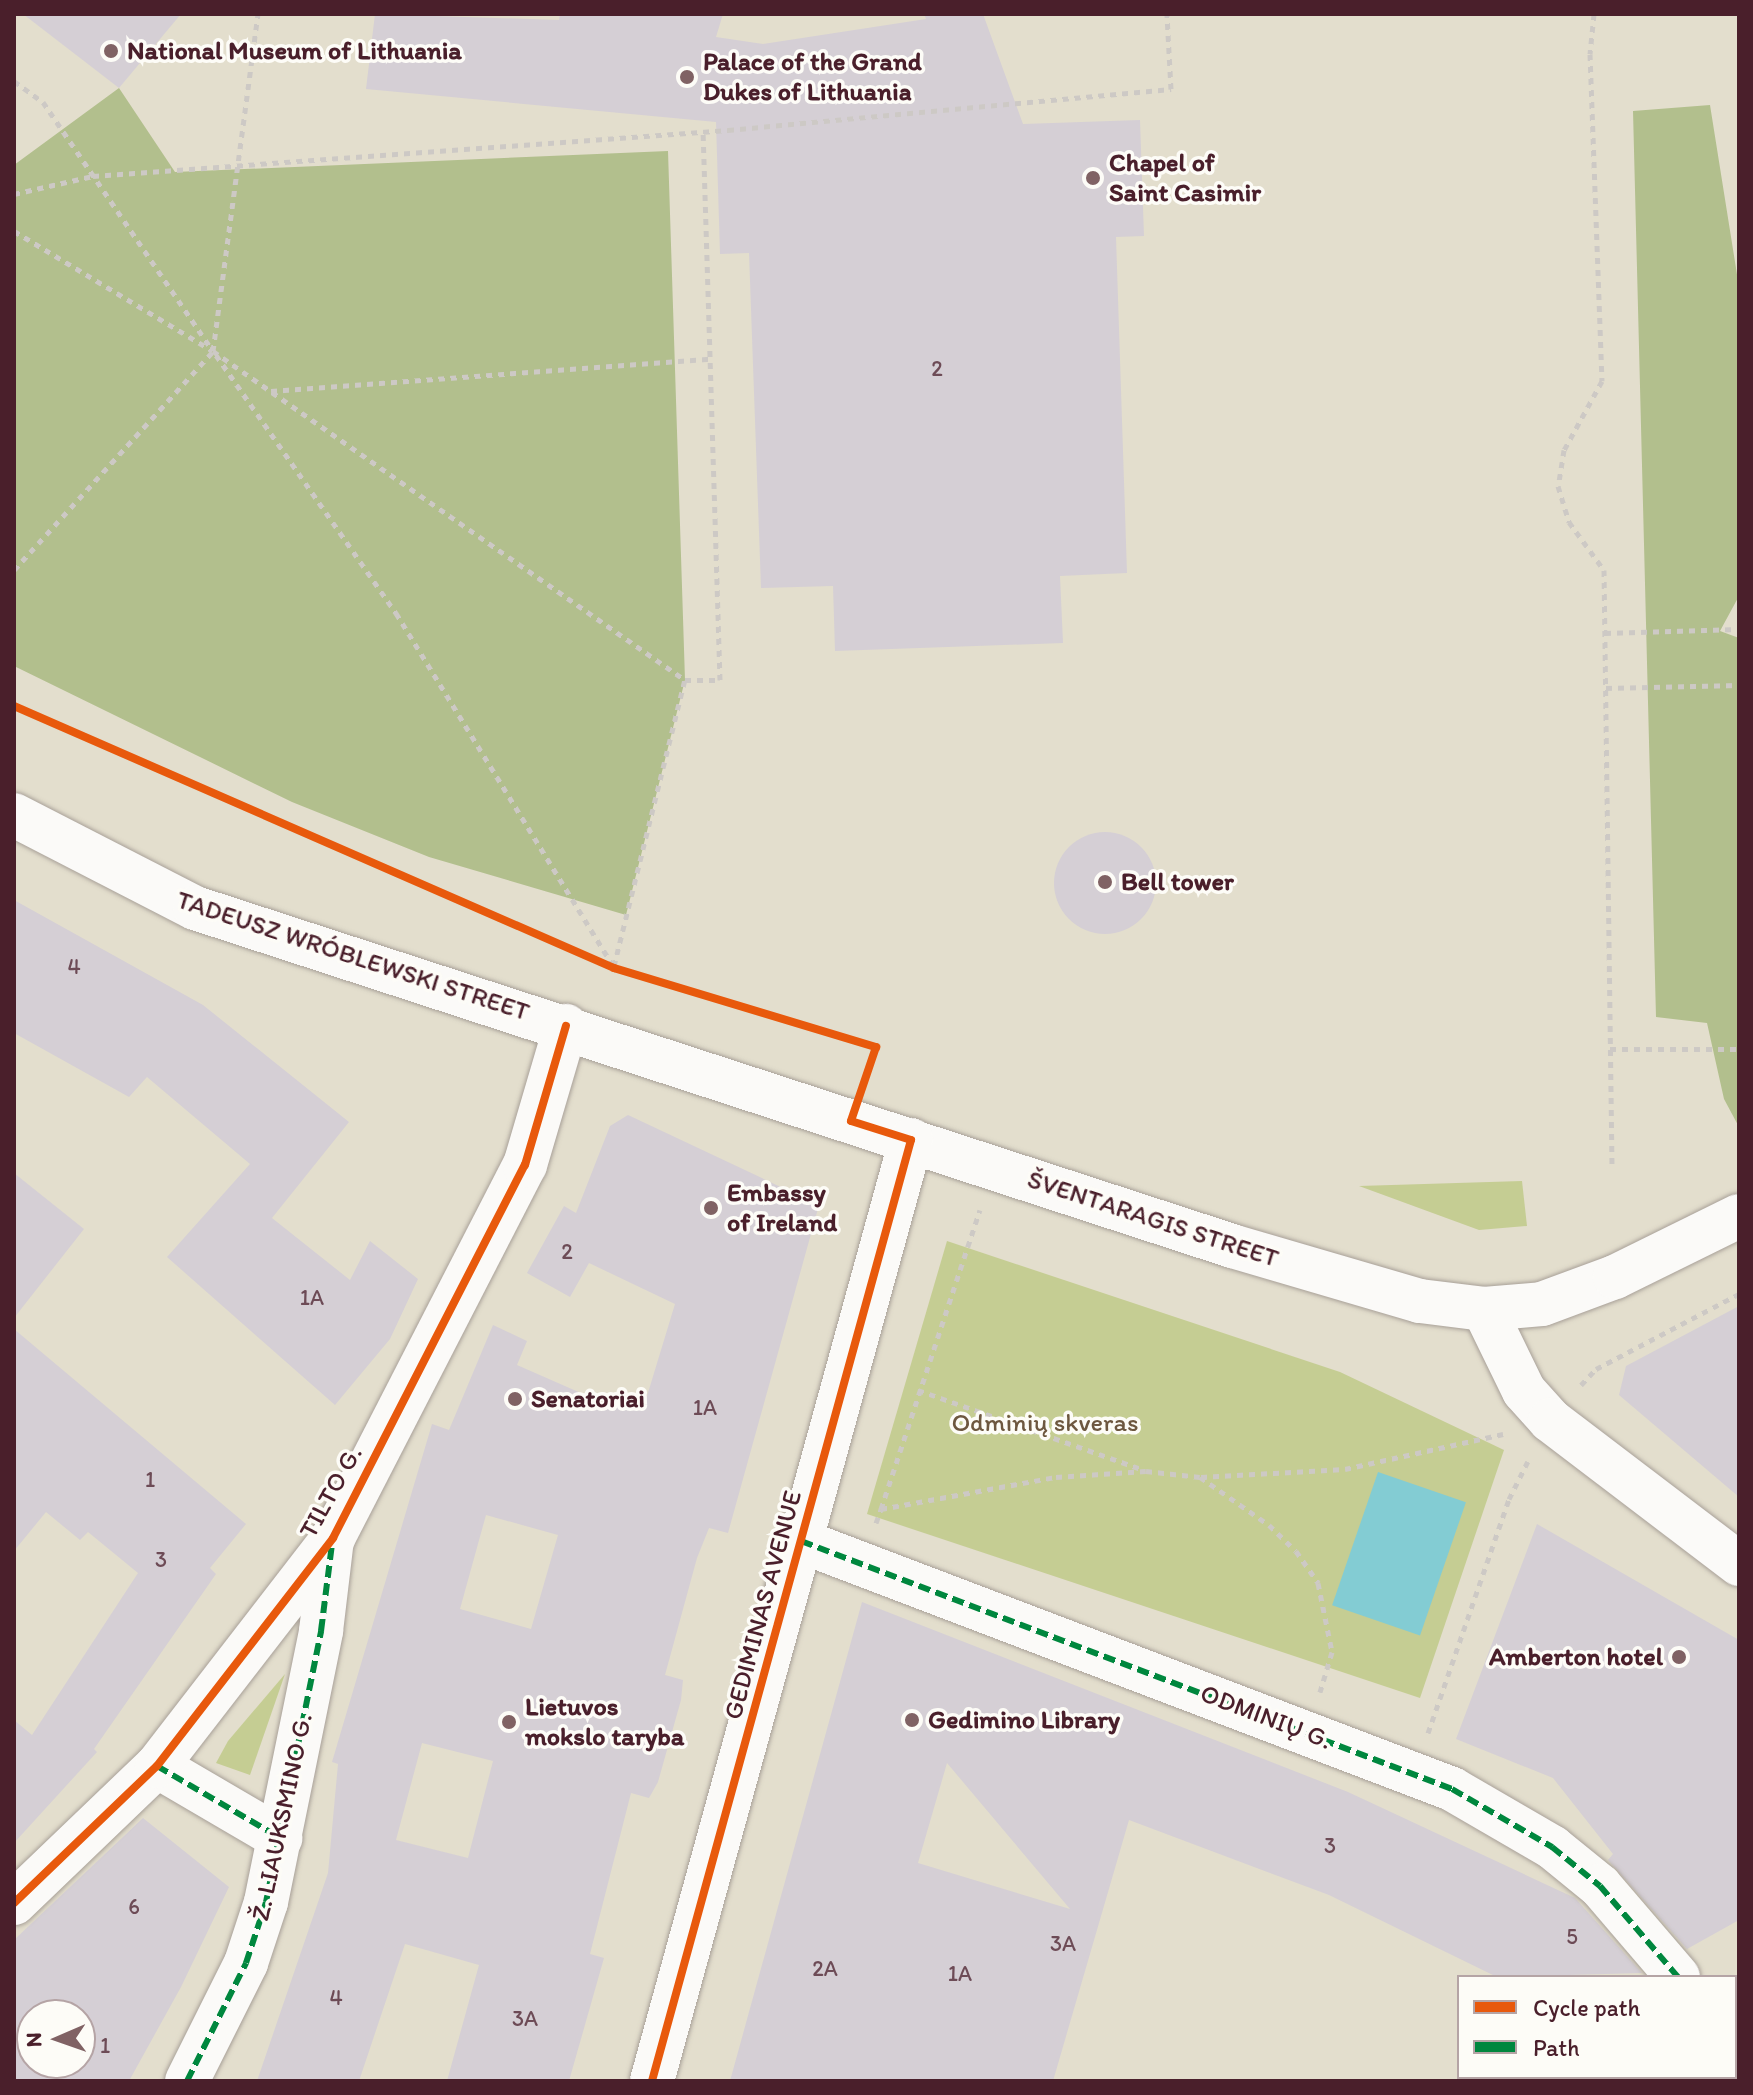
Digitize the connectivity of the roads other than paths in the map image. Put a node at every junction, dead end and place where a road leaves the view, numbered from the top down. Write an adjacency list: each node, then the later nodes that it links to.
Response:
1 (14, 815): 2 (street, TADEUSZ WRÓBLEWSKI STREET)
2 (566, 1026): 3 (street, ŠVENTARAGIS STREET); 6 (street, TILTO G.)
3 (911, 1140): 5 (street, ŠVENTARAGIS STREET); 7 (street, GEDIMINAS AVENUE)
4 (1739, 1216): 5 (street, ŠVENTARAGIS STREET)
5 (1484, 1309): 8 (street)
6 (333, 1538): 9 (street, TILTO G.); 10 (street, Ž. LIAUKSMINO G.)
7 (801, 1541): 12 (street, ODMINIŲ G.); 14 (street, GEDIMINAS AVENUE)
8 (1739, 1564)
9 (157, 1766): 10 (street); 11 (street, TILTO G.)
10 (280, 1838): 13 (street, Ž. LIAUKSMINO G.)
11 (14, 1903)
12 (1676, 1975)
13 (187, 2081)
14 (652, 2081)

